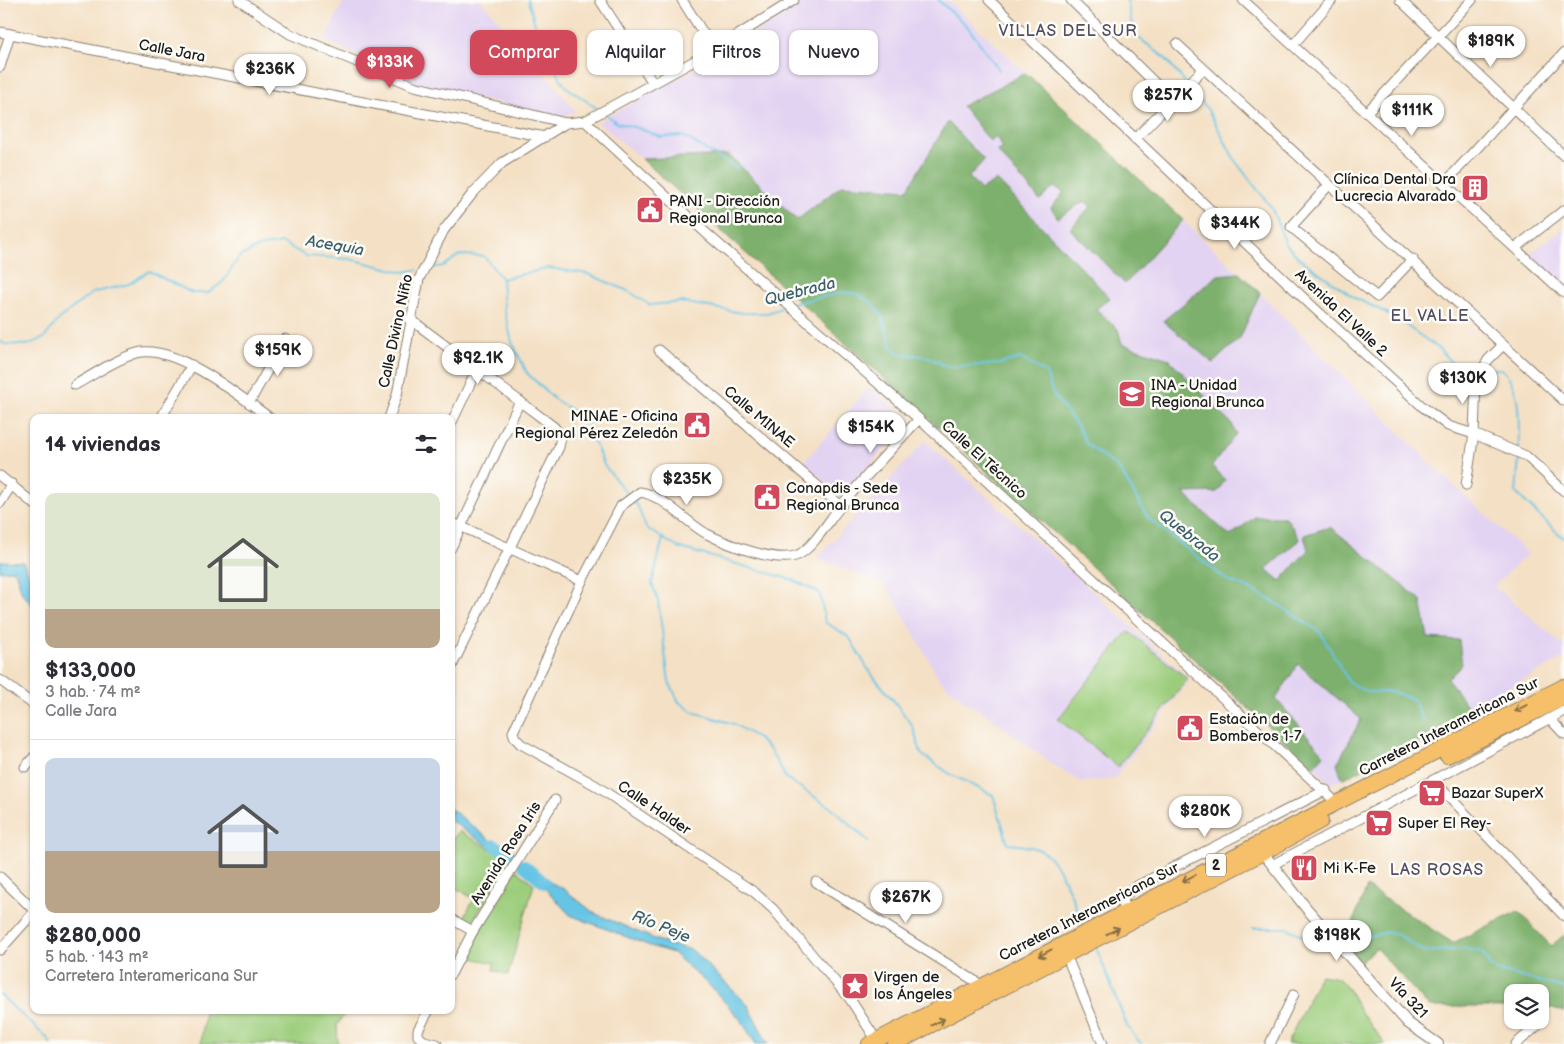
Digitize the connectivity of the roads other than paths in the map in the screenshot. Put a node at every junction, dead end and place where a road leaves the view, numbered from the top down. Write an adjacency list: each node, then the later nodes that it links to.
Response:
1 (239, 0): 26 (street)
2 (600, 0): 21 (street)
3 (682, 0): 11 (street)
4 (794, 0): 12 (street, Calle Divino Niño)
5 (989, 0): 28 (street, Avenida El Valle 2)
6 (1071, 0): 22 (street)
7 (1242, 0): 16 (street)
8 (1332, 0): 16 (street)
9 (1400, 0): 14 (street)
10 (1472, 0): 14 (street)
11 (701, 30)
12 (746, 30)
13 (5, 33): 19 (street); 27 (street, Calle Jara)
14 (1439, 35): 23 (street); 24 (street)
15 (1177, 44): 20 (street)
16 (1293, 45): 24 (street)
17 (1564, 53): 23 (street)
18 (693, 61): 21 (street, Calle Divino Niño)
19 (0, 67)
20 (1203, 69): 22 (street); 31 (street)
21 (653, 83): 25 (street, Calle Divino Niño)
22 (1172, 100): 28 (street)
23 (1514, 107): 29 (street); 30 (street)
24 (1367, 112): 30 (street)
25 (585, 121): 26 (street, Calle Divino Niño); 50 (street, Calle El Técnico)
26 (566, 123): 27 (street, Calle Divino Niño)
27 (545, 137): 36 (street, Calle Divino Niño)
28 (1135, 139): 51 (street, Avenida El Valle 2)
29 (1564, 156)
30 (1445, 183): 33 (street)
31 (1329, 185): 34 (street); 34 (street)
32 (1564, 210): 33 (street)
33 (1515, 248): 35 (street)
34 (1413, 260): 38 (street)
35 (1564, 293)
36 (410, 319): 41 (street); 48 (street, Calle Divino Niño)
37 (285, 339): 45 (street)
38 (1503, 345): 44 (street); 51 (street)
39 (659, 350): 58 (street, Calle MINAE)
40 (192, 365): 42 (street); 45 (street); 46 (street)
41 (477, 369): 43 (street); 49 (street)
42 (75, 385)
43 (520, 401): 60 (street); 62 (street)
44 (1564, 402)
45 (250, 403): 47 (street)
46 (163, 414)
47 (265, 414)
48 (390, 414)
49 (455, 416)
50 (919, 419): 58 (street, Calle Halder); 76 (street, Calle El Técnico)
51 (1474, 434): 54 (street); 55 (street, Avenida El Valle 2)
52 (0, 476): 53 (street)
53 (12, 484): 56 (street); 57 (street)
54 (1466, 485)
55 (1564, 491)
56 (30, 500)
57 (0, 503)
58 (841, 506): 63 (street, Calle Halder)
59 (455, 524): 60 (street)
60 (461, 527): 61 (street); 62 (street)
61 (455, 540)
62 (509, 548): 63 (street); 64 (street)
63 (582, 581): 99 (street, Calle Halder)
64 (455, 660)
65 (0, 680): 68 (street)
66 (1564, 686): 79 (highway, Carretera Interamericana Sur / 2, one-way to 79)
67 (1564, 698): 72 (highway, Carretera Interamericana Sur / 2)
68 (30, 702)
69 (1564, 711): 70 (street)
70 (1550, 719): 71 (street); 72 (street)
71 (1564, 734)
72 (1493, 742): 75 (street); 77 (highway, Carretera Interamericana Sur / 2)
73 (30, 762): 74 (street)
74 (25, 768)
75 (1434, 782): 83 (street); 89 (street)
76 (1326, 790): 79 (street, Calle El Técnico); 87 (street)
77 (1366, 795): 79 (highway); 80 (highway, Carretera Interamericana Sur / 2)
78 (555, 800): 91 (street, Avenida Rosa Iris)
79 (1337, 803): 80 (highway, Carretera Interamericana Sur / 2)
80 (1304, 825): 81 (highway, Carretera Interamericana Sur / 2); 82 (highway, Carretera Interamericana Sur / 2)
81 (1263, 853): 82 (highway); 83 (street, Vía 321); 93 (highway, Carretera Interamericana Sur / 2, one-way to 81)
82 (1228, 859): 87 (highway, Carretera Interamericana Sur / 2, one-way to 87)
83 (1272, 865): 104 (street, Vía 321)
84 (0, 877): 86 (street)
85 (816, 882): 95 (street)
86 (30, 907)
87 (1122, 913): 95 (highway, Carretera Interamericana Sur / 2, one-way to 95)
88 (30, 916): 92 (street)
89 (1564, 916)
90 (455, 921): 91 (street)
91 (473, 932): 94 (street, Avenida Rosa Iris)
92 (0, 950)
93 (1066, 955): 101 (highway, Carretera Interamericana Sur / 2, one-way to 93); 102 (street)
94 (455, 966)
95 (983, 986): 99 (highway, Carretera Interamericana Sur / 2)
96 (1294, 994): 103 (street)
97 (427, 1014): 100 (street)
98 (1533, 1029): 105 (street)
99 (875, 1043)
100 (437, 1044)
101 (895, 1044)
102 (1103, 1044)
103 (1270, 1044)
104 (1438, 1044)
105 (1516, 1044)

